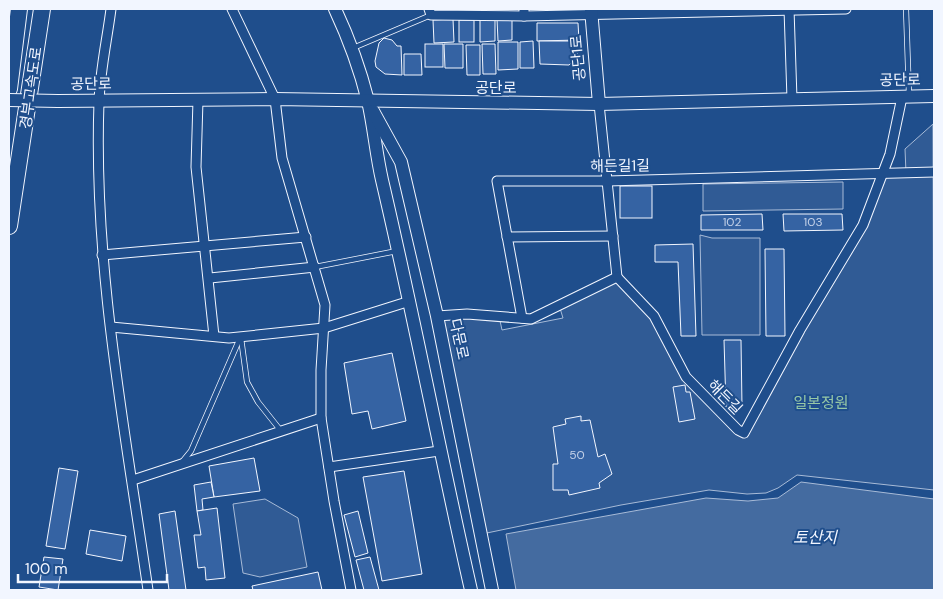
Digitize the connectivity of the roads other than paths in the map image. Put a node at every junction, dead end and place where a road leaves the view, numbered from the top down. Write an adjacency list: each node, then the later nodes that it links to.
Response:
1 (19, 9): 14 (highway, 경부고속도로)
2 (42, 9): 27 (highway, 경부고속도로)
3 (111, 9): 20 (street)
4 (232, 9): 17 (street)
5 (335, 9): 13 (main road, 다문로)
6 (846, 9): 8 (street)
7 (906, 9): 15 (lane)
8 (789, 10): 10 (street); 18 (street)
9 (591, 11): 10 (street); 12 (street); 23 (main road, 공단1로)
10 (678, 11)
11 (430, 12): 12 (street); 13 (lane)
12 (524, 12)
13 (353, 48): 22 (main road, 다문로)
14 (9, 89)
15 (906, 96): 16 (main road, 공단로); 18 (main road, 공단로); 25 (street, 해든길)
16 (934, 96)
17 (275, 99): 21 (main road, 공단로); 22 (main road, 공단로); 29 (street)
18 (792, 99): 23 (main road, 공단로)
19 (9, 100): 20 (main road, 공단로, bridge)
20 (99, 100): 21 (main road, 공단로); 33 (street)
21 (198, 100): 31 (street)
22 (368, 102): 23 (main road, 공단로); 32 (main road, 다문로); 38 (main road, 다문로)
23 (599, 104): 26 (street)
24 (934, 172): 25 (street, 해든길1길)
25 (883, 173): 26 (street, 해든길1길); 35 (street, 해든길)
26 (607, 181): 28 (street); 30 (street, 해든길1길)
27 (9, 226)
28 (613, 236): 30 (street); 35 (street)
29 (306, 237): 31 (street); 34 (street)
30 (507, 237): 39 (street, 해든길1길)
31 (206, 246): 33 (street); 36 (street)
32 (399, 250): 34 (lane); 37 (main road, 다문로)
33 (102, 255): 40 (street)
34 (314, 267): 36 (street); 41 (street)
35 (616, 277): 39 (street)
36 (210, 278): 42 (street)
37 (410, 301): 41 (street); 46 (main road, 다문로)
38 (437, 316): 39 (street); 53 (main road, 다문로)
39 (522, 318)
40 (111, 327): 42 (street); 49 (street)
41 (324, 328): 43 (street); 44 (street)
42 (214, 336): 43 (street)
43 (240, 336): 45 (lane); 47 (lane)
44 (321, 418): 45 (street); 48 (street)
45 (281, 431): 47 (street)
46 (439, 451): 48 (street); 52 (main road, 다문로)
47 (179, 464): 49 (street)
48 (329, 468): 51 (street)
49 (133, 480): 50 (street)
50 (148, 590)
51 (351, 590)
52 (471, 590)
53 (492, 590)

